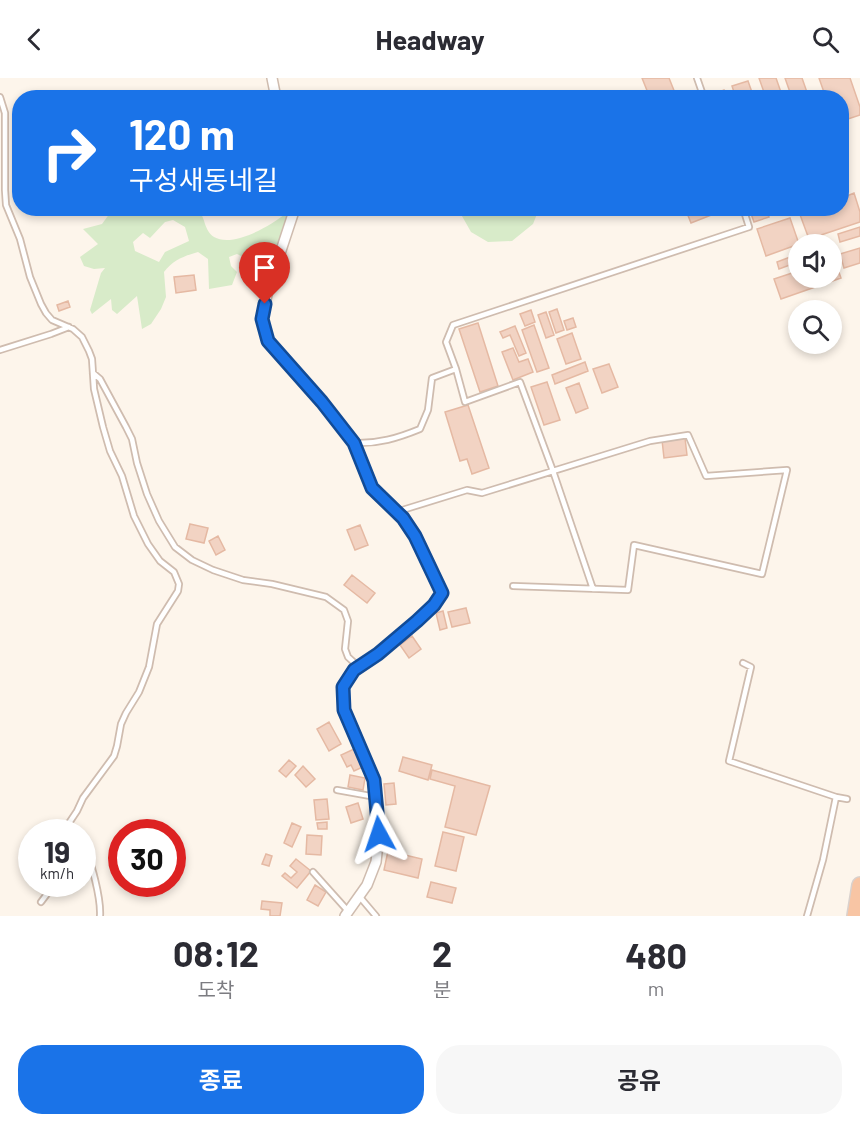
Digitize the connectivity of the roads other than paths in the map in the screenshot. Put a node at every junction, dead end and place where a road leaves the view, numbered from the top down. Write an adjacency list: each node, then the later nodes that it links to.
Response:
1 (0, 98): 4 (lane)
2 (292, 216): 8 (street)
3 (746, 216): 6 (lane)
4 (69, 327): 5 (lane); 7 (lane)
5 (0, 350)
6 (456, 369): 8 (lane); 9 (lane)
7 (93, 373): 14 (lane); 19 (lane)
8 (354, 443): 10 (street)
9 (553, 471): 10 (lane); 12 (lane); 12 (lane)
10 (396, 512): 14 (street)
11 (513, 586): 12 (lane)
12 (593, 589)
13 (743, 663): 17 (lane)
14 (359, 667): 16 (street)
15 (337, 790): 16 (lane)
16 (376, 797): 23 (street)
17 (836, 797): 18 (lane); 29 (lane)
18 (847, 799)
19 (72, 819)
20 (313, 872): 26 (lane)
21 (860, 885): 30 (highway)
22 (96, 889): 27 (lane)
23 (359, 896): 26 (street); 28 (lane)
24 (45, 897): 25 (lane)
25 (41, 902)
26 (346, 914)
27 (100, 916)
28 (376, 916)
29 (807, 916)
30 (855, 916)

